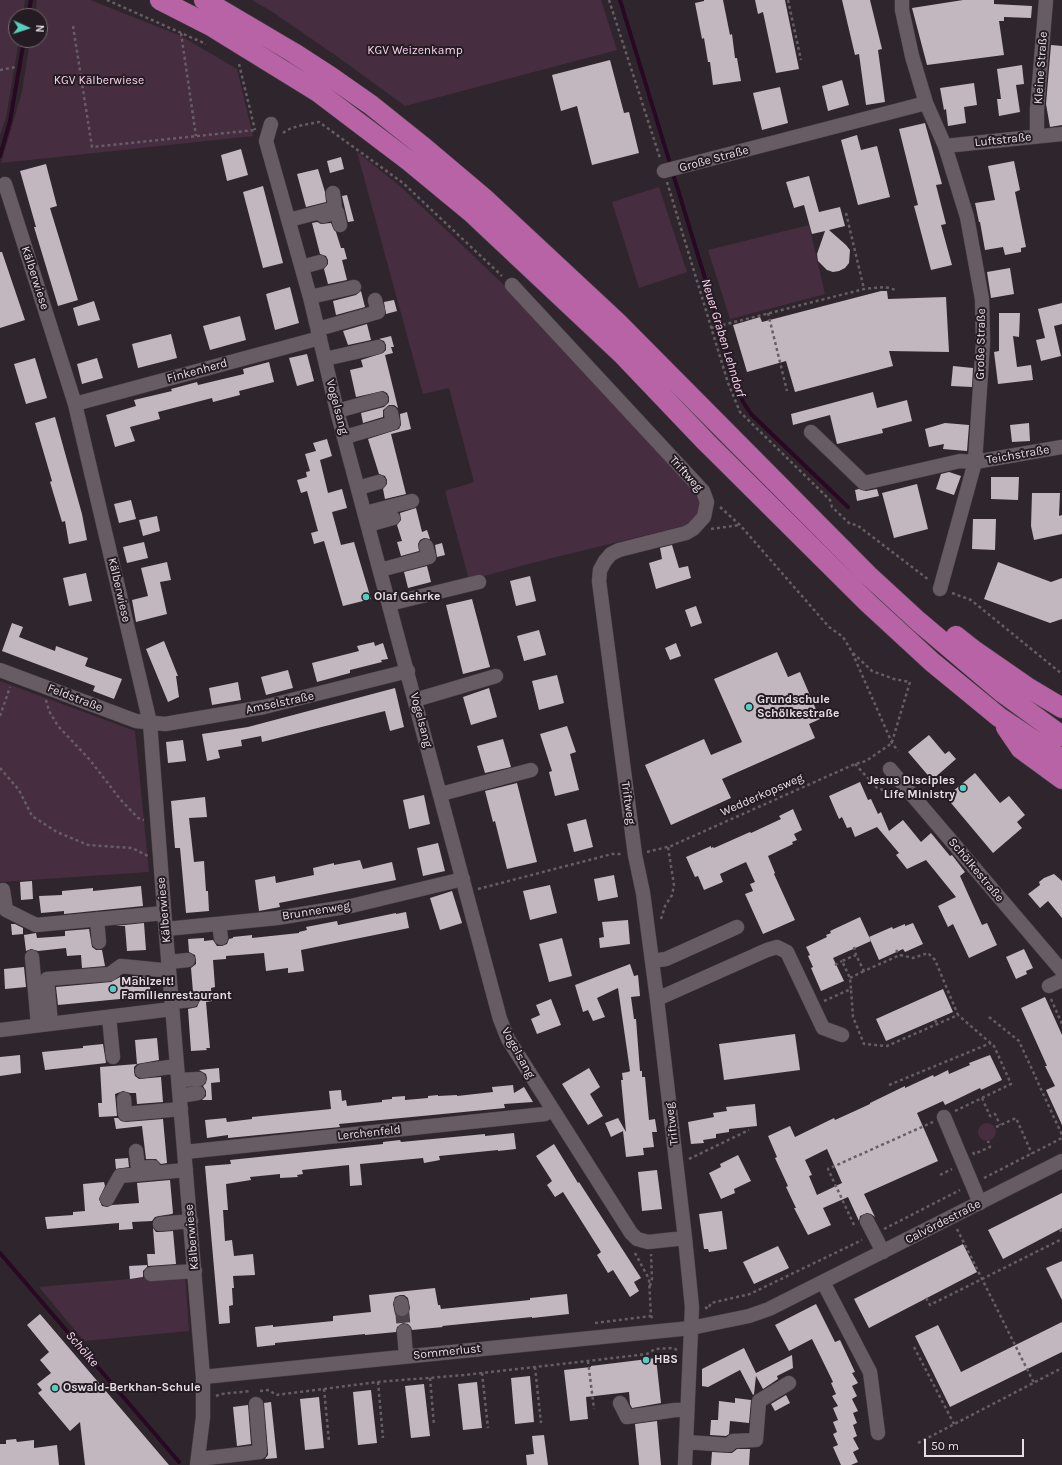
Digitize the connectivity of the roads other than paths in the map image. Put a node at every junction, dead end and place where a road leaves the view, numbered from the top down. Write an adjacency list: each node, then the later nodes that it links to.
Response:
1 (160, 0): 49 (highway)
2 (204, 0): 39 (highway)
3 (902, 0): 5 (street, Große Straße)
4 (1046, 0): 8 (street, Kleine Straße)
5 (926, 103): 9 (street, Große Straße); 10 (street, Große Straße)
6 (271, 124): 13 (street, Vogelsang)
7 (1062, 134): 8 (street, Luftstraße)
8 (1037, 136): 9 (street, Luftstraße)
9 (944, 146): 31 (street, Große Straße)
10 (664, 171)
11 (5, 184): 25 (street, Kälberwiese)
12 (332, 193): 13 (street)
13 (290, 223): 14 (street); 16 (street, Vogelsang)
14 (340, 225)
15 (320, 262): 16 (street)
16 (302, 267): 19 (street, Vogelsang)
17 (512, 285): 68 (street, Triftweg)
18 (354, 288): 19 (street)
19 (310, 297): 21 (street, Vogelsang)
20 (375, 300): 21 (street, Finkenherd)
21 (319, 334): 23 (street, Vogelsang); 25 (street, Finkenherd)
22 (378, 347): 23 (street)
23 (325, 359): 26 (street, Vogelsang)
24 (381, 399): 26 (street)
25 (75, 404): 50 (street, Kälberwiese)
26 (337, 411): 29 (street, Vogelsang)
27 (391, 413): 29 (street)
28 (811, 432): 31 (street, Teichstraße)
29 (345, 437): 33 (street, Vogelsang)
30 (1062, 447): 31 (street, Teichstraße)
31 (975, 462): 42 (street, Große Straße)
32 (379, 482): 33 (street)
33 (358, 488): 36 (street, Vogelsang)
34 (412, 501): 36 (street)
35 (393, 518): 36 (street)
36 (367, 519): 38 (street, Vogelsang)
37 (426, 546): 38 (street)
38 (380, 570): 43 (street, Vogelsang)
39 (868, 575): 48 (highway); 51 (highway)
40 (479, 582): 43 (street)
41 (432, 585): 43 (street)
42 (940, 589)
43 (388, 600): 45 (street, Vogelsang)
44 (0, 670): 50 (street, Feldstraße)
45 (408, 671): 47 (street, Vogelsang); 50 (street, Amselstraße)
46 (496, 676): 47 (street)
47 (415, 700): 56 (street, Vogelsang)
48 (1062, 708)
49 (1000, 717): 52 (highway); 55 (highway)
50 (150, 723): 60 (street, Kälberwiese)
51 (1062, 736)
52 (1062, 760)
53 (890, 769): 70 (street, Schölkestraße)
54 (531, 770): 56 (street)
55 (1062, 779)
56 (441, 794): 57 (street, Vogelsang)
57 (465, 886): 62 (street, Brunnenweg); 86 (street, Vogelsang)
58 (4, 890): 59 (street)
59 (97, 919): 60 (street); 65 (street)
60 (165, 921): 61 (street); 62 (street, Brunnenweg); 69 (street, Kälberwiese)
61 (133, 924)
62 (219, 924): 64 (street)
63 (737, 927): 68 (street)
64 (221, 938)
65 (99, 942)
66 (32, 957): 75 (street)
67 (188, 960): 69 (street)
68 (652, 961): 72 (street, Triftweg)
69 (169, 965): 73 (street, Kälberwiese); 75 (street)
70 (1062, 971)
71 (191, 996): 73 (street)
72 (657, 999): 77 (street); 97 (street, Triftweg)
73 (172, 1002): 74 (street); 79 (street, Kälberwiese)
74 (109, 1017): 75 (street); 78 (street)
75 (45, 1024): 76 (street)
76 (0, 1030)
77 (842, 1035)
78 (113, 1057)
79 (177, 1066): 80 (street); 82 (street, Kälberwiese)
80 (142, 1070)
81 (199, 1079): 82 (street)
82 (178, 1080): 85 (street, Kälberwiese)
83 (198, 1094): 85 (street)
84 (124, 1099): 85 (street)
85 (181, 1107): 88 (street); 91 (street, Kälberwiese)
86 (552, 1110): 91 (street, Lerchenfeld); 97 (street, Vogelsang)
87 (944, 1117): 93 (street)
88 (133, 1118)
89 (136, 1151): 91 (street)
90 (1062, 1161): 93 (street, Calvördestraße)
91 (186, 1162): 92 (street); 94 (street, Kälberwiese)
92 (107, 1198)
93 (980, 1203): 98 (street, Calvördestraße)
94 (191, 1221): 95 (street); 99 (street, Kälberwiese)
95 (160, 1224)
96 (861, 1224): 98 (street)
97 (685, 1238): 102 (street, Triftweg)
98 (883, 1252): 101 (street, Calvördestraße)
99 (195, 1271): 100 (street); 105 (street, Kälberwiese)
100 (151, 1274)
101 (823, 1282): 102 (street, Calvördestraße); 110 (street)
102 (691, 1328): 104 (street, Sommerlust); 109 (street, Triftweg)
103 (404, 1331): 104 (street)
104 (406, 1356): 105 (street, Sommerlust)
105 (204, 1377): 113 (street, Kälberwiese)
106 (789, 1383): 111 (street)
107 (620, 1403): 109 (street)
108 (256, 1404): 112 (street)
109 (687, 1410): 111 (street, Triftweg)
110 (878, 1433)
111 (686, 1442): 114 (street, Triftweg)
112 (237, 1460): 113 (street)
113 (197, 1462)
114 (685, 1465)

